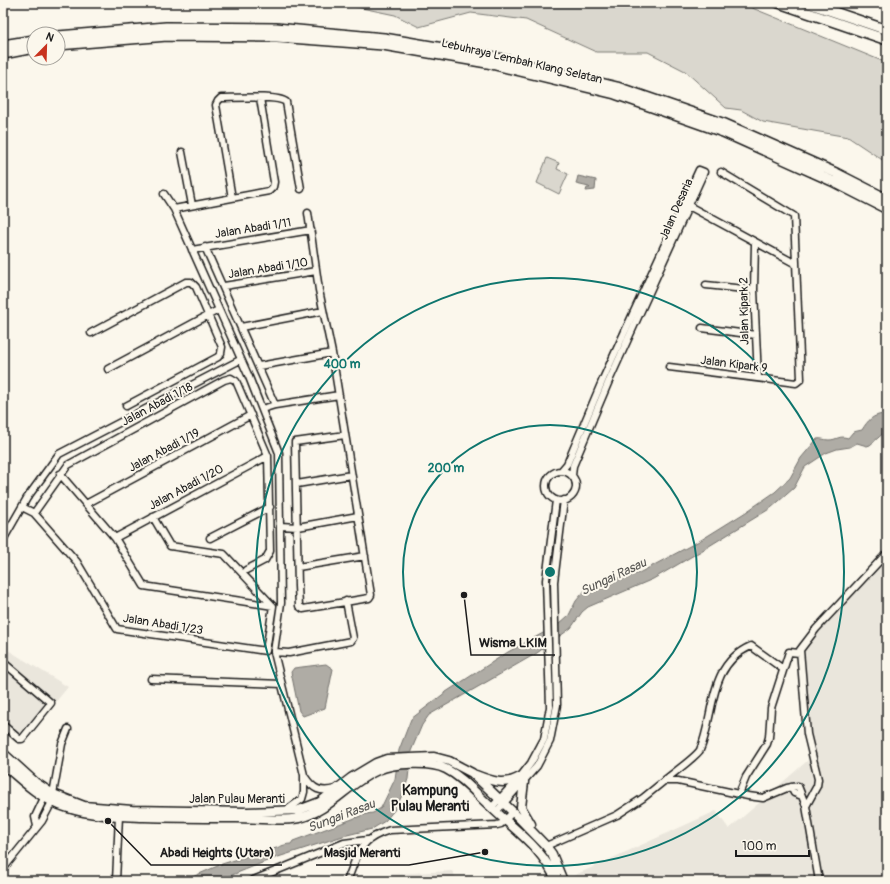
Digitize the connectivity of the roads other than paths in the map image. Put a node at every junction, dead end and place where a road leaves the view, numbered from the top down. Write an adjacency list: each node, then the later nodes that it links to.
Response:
1 (779, 3): 5 (highway)
2 (808, 3): 3 (highway)
3 (887, 30)
4 (66, 35): 17 (highway, Lebuhraya Lembah Klang Selatan)
5 (887, 40)
6 (26, 42): 8 (highway)
7 (66, 44): 21 (highway, Lebuhraya Lembah Klang Selatan)
8 (3, 46)
9 (26, 50): 10 (highway)
10 (3, 54)
11 (260, 98): 14 (street); 16 (street); 16 (street)
12 (182, 152): 19 (street)
13 (721, 172): 27 (street)
14 (301, 189)
15 (164, 194): 20 (street)
16 (232, 198): 19 (street)
17 (887, 199)
18 (687, 204): 18 (street, Jalan Desaria); 24 (street); 52 (street, Jalan Desaria); 55 (street, Jalan Desaria)
19 (192, 205): 20 (street)
20 (174, 209): 26 (street)
21 (887, 209)
22 (308, 213): 23 (street)
23 (311, 230): 25 (street, Jalan Abadi 1/11); 28 (street)
24 (755, 243): 27 (street); 31 (street, Jalan Kipark 2)
25 (206, 247): 26 (street, Jalan Abadi 1/11); 30 (street)
26 (195, 249): 32 (street)
27 (796, 264): 44 (street, Jalan Kipark 9)
28 (316, 271): 30 (street, Jalan Abadi 1/10); 33 (street)
29 (706, 285): 31 (street)
30 (224, 286): 35 (street)
31 (754, 290): 38 (street, Jalan Kipark 2)
32 (218, 310): 34 (street); 40 (street)
33 (323, 311): 35 (street); 39 (street)
34 (208, 316): 37 (street); 43 (street); 47 (street)
35 (241, 327): 41 (street)
36 (702, 328): 38 (street)
37 (91, 334)
38 (756, 335): 44 (street, Jalan Kipark 2)
39 (332, 353): 41 (street); 45 (street)
40 (240, 360): 48 (street); 60 (street)
41 (259, 366): 46 (street)
42 (669, 368): 44 (street, Jalan Kipark 9)
43 (108, 369)
44 (758, 378)
45 (339, 395): 46 (street); 50 (street)
46 (275, 404): 48 (street)
47 (126, 406)
48 (262, 410): 65 (street)
49 (251, 415): 51 (street, Jalan Abadi 1/18); 53 (street, Jalan Abadi 1/18); 59 (street, Jalan Abadi 1/19)
50 (345, 435): 54 (street); 56 (street)
51 (268, 456): 61 (street); 64 (street, Jalan Abadi 1/20)
52 (561, 471): 55 (street); 57 (street, Jalan Desaria)
53 (60, 474): 59 (street); 62 (street, Jalan Abadi 1/18)
54 (351, 475): 56 (street); 63 (street)
55 (572, 476): 58 (street, Jalan Desaria)
56 (298, 484): 66 (street)
57 (556, 500): 58 (street); 90 (street)
58 (564, 500): 90 (street)
59 (86, 504): 67 (street)
60 (22, 507): 62 (street, Jalan Abadi 1/23); 69 (street)
61 (270, 507): 68 (street); 73 (street)
62 (34, 513): 75 (street, Jalan Abadi 1/23)
63 (358, 516): 66 (street); 71 (street)
64 (153, 517): 67 (street, Jalan Abadi 1/20); 75 (street)
65 (280, 526): 66 (street); 76 (street)
66 (298, 527): 72 (street)
67 (115, 538): 75 (street)
68 (210, 538)
69 (3, 540)
70 (886, 553): 77 (street)
71 (365, 556): 72 (street); 74 (street)
72 (298, 566): 74 (street)
73 (246, 570)
74 (346, 601): 76 (street)
75 (273, 606)
76 (274, 652): 81 (street)
77 (800, 653): 79 (street); 97 (street)
78 (3, 662): 82 (street)
79 (783, 669): 91 (street); 93 (street)
80 (151, 679): 81 (street)
81 (282, 684): 89 (street)
82 (3, 726)
83 (68, 729): 95 (street)
84 (3, 753): 95 (main road, Jalan Pulau Meranti)
85 (422, 760): 86 (main road, Jalan Pulau Meranti); 88 (main road, Jalan Pulau Meranti); 98 (main road, Jalan Pulau Meranti)
86 (387, 763): 92 (main road, Jalan Pulau Meranti); 101 (main road, Jalan Pulau Meranti)
87 (3, 764): 94 (main road, Jalan Pulau Meranti)
88 (472, 773): 90 (main road); 96 (main road, Jalan Pulau Meranti)
89 (304, 775): 92 (street); 99 (street)
90 (522, 779): 96 (street); 105 (main road)
91 (664, 781): 93 (street); 105 (street)
92 (340, 787): 99 (main road, Jalan Pulau Meranti)
93 (739, 794): 97 (street)
94 (44, 798): 95 (main road, Jalan Pulau Meranti); 103 (street)
95 (52, 798): 99 (main road, Jalan Pulau Meranti); 101 (main road, Jalan Pulau Meranti); 103 (street)
96 (502, 801): 98 (street); 100 (main road, Jalan Pulau Meranti)
97 (806, 806): 112 (street)
98 (493, 810): 102 (main road, Jalan Pulau Meranti)
99 (284, 811)
100 (513, 812): 102 (street); 105 (main road, Jalan Pulau Meranti)
101 (119, 816): 107 (street)
102 (505, 821): 104 (street); 110 (main road, Jalan Pulau Meranti)
103 (36, 826): 106 (street)
104 (367, 840): 108 (street); 109 (street)
105 (544, 843): 111 (main road, Jalan Pulau Meranti)
106 (3, 869)
107 (116, 881)
108 (251, 881)
109 (347, 881)
110 (556, 881)
111 (563, 881)
112 (819, 881)

